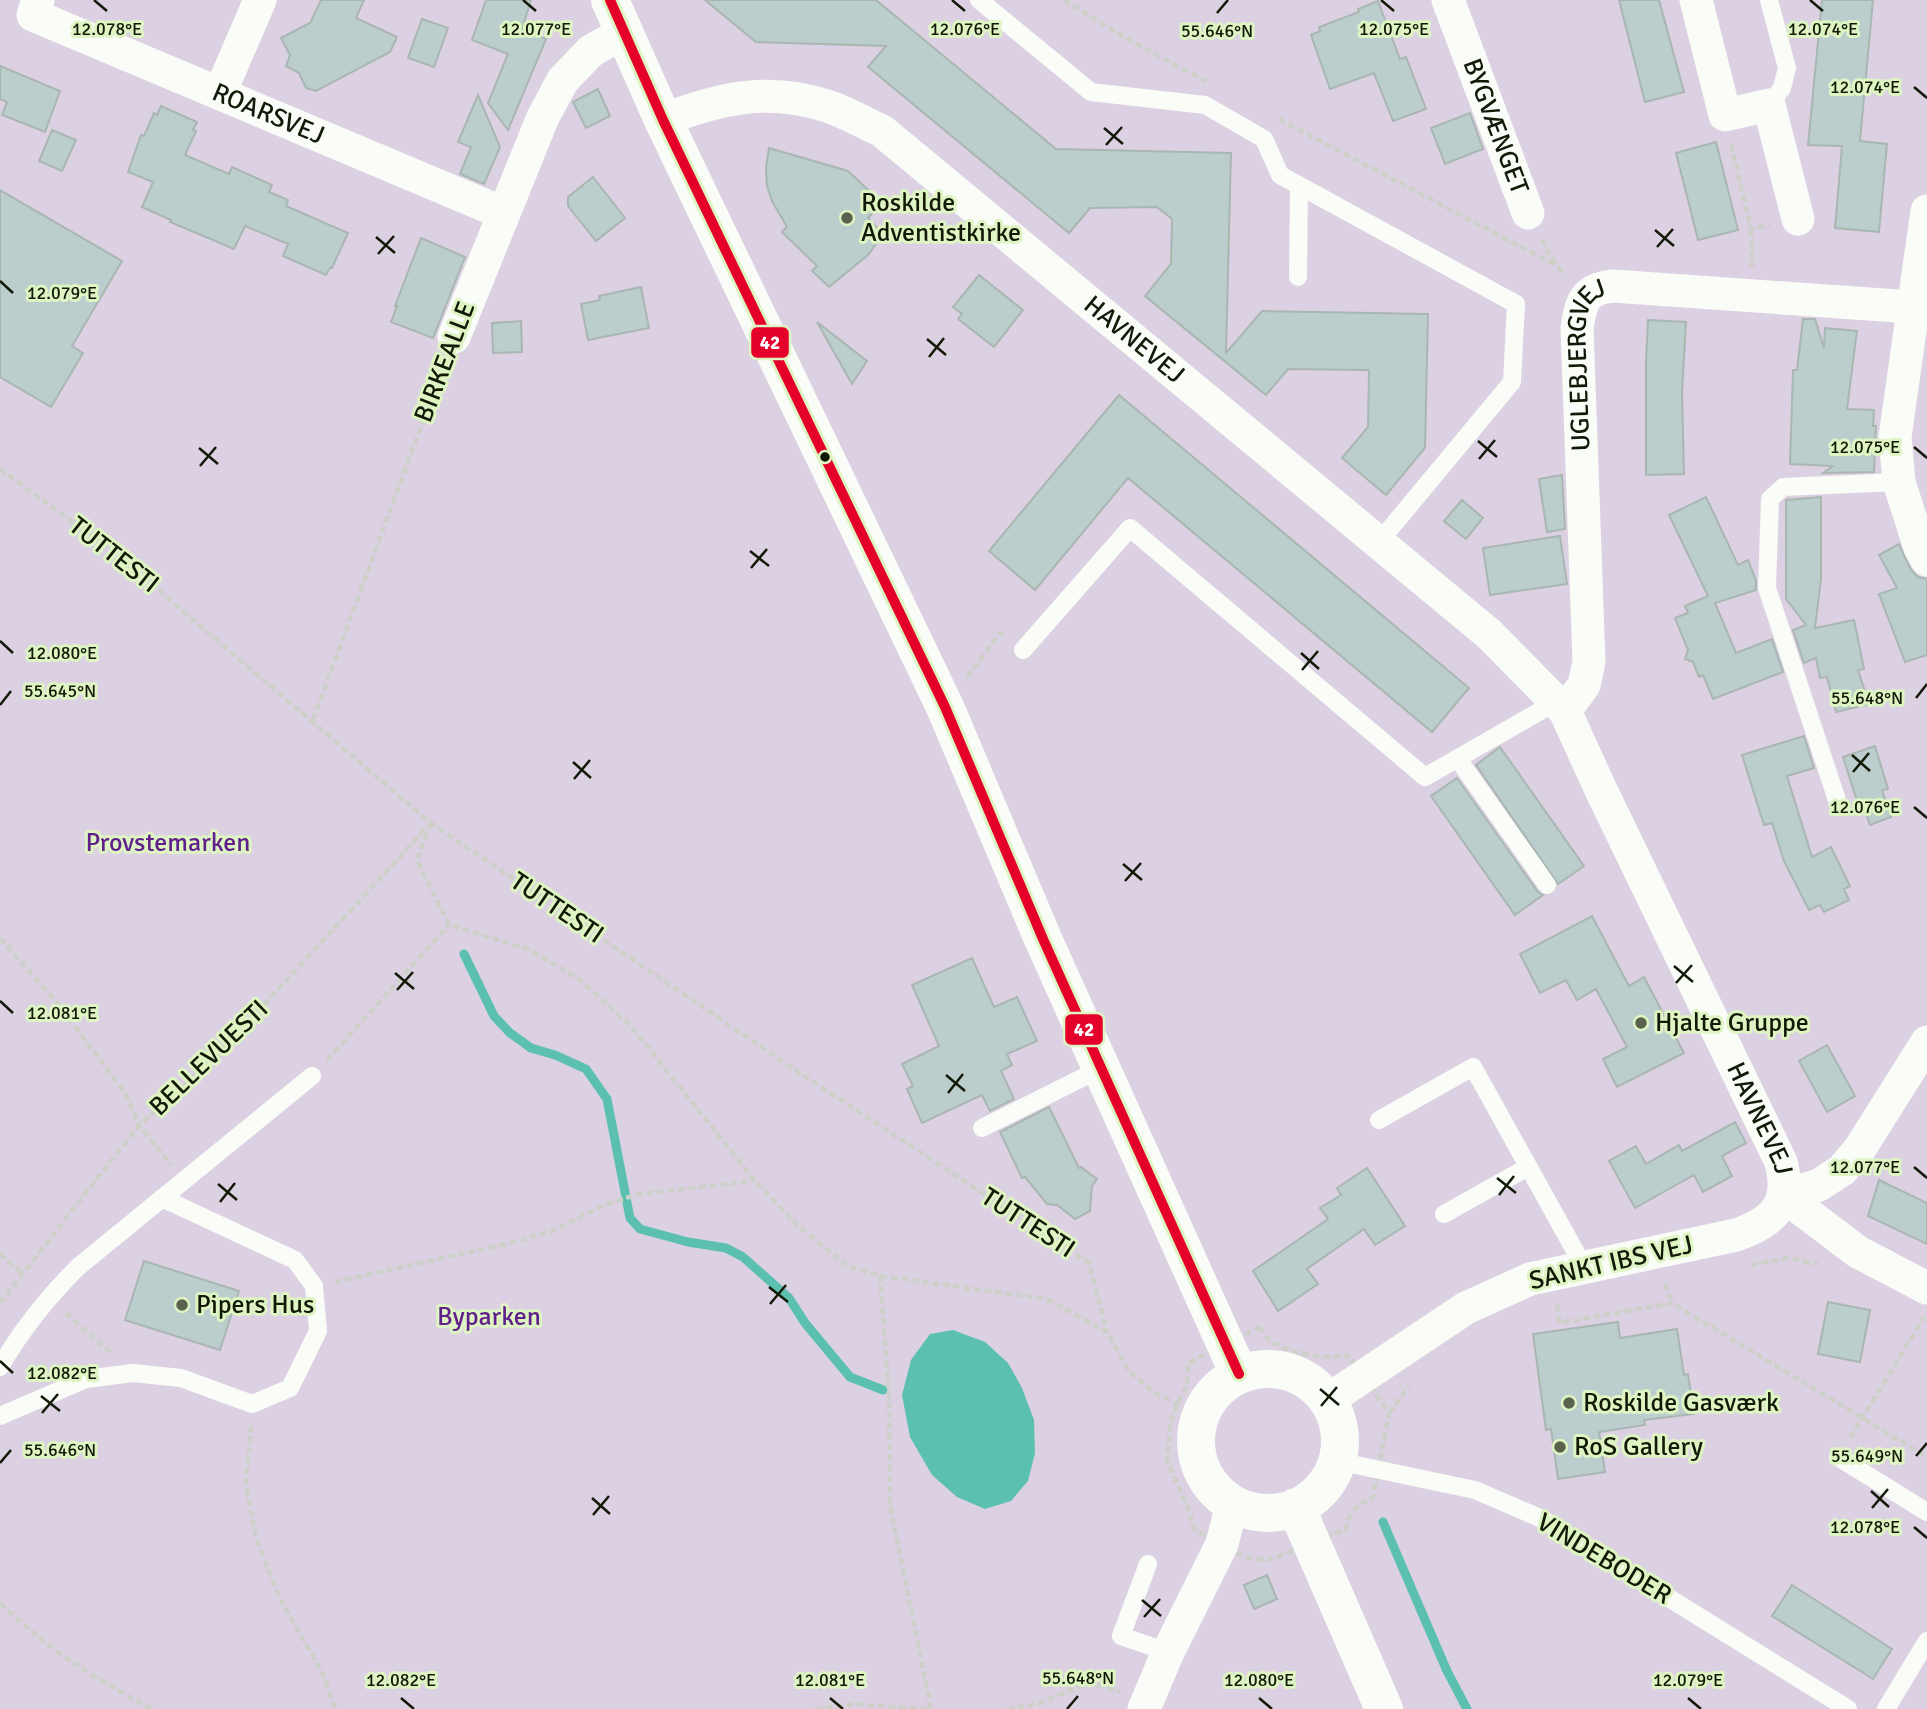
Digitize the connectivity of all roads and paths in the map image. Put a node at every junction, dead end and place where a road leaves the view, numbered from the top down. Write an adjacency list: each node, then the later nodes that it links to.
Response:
1 (260, 0): 10 (street)
2 (979, 0): 15 (lane)
3 (1064, 0): 9 (path)
4 (1448, 0): 17 (street, BYGVÆNGET)
5 (1696, 0): 12 (street)
6 (1769, 0): 11 (lane)
7 (36, 7): 10 (street, ROARSVEJ)
8 (617, 17): 14 (main road); 18 (street, BIRKEALLE)
9 (1215, 85)
10 (220, 93): 18 (street, ROARSVEJ)
11 (1769, 105): 12 (street); 19 (street)
12 (1725, 115): 19 (path)
13 (1276, 118): 21 (path)
14 (663, 120): 26 (street, HAVNEVEJ); 30 (main road)
15 (1299, 186): 20 (lane); 26 (lane)
16 (1927, 211): 22 (street)
17 (1528, 212)
18 (503, 213): 23 (street, BIRKEALLE)
19 (1798, 219)
20 (1298, 278)
21 (1588, 293): 22 (street, UGLEBJERGVEJ); 29 (street, UGLEBJERGVEJ)
22 (1912, 307): 25 (street)
23 (454, 337): 31 (path, BIRKEALLE)
24 (0, 469): 31 (path, TUTTESTI)
25 (1899, 482): 27 (street); 33 (lane)
26 (1379, 542): 29 (street, HAVNEVEJ)
27 (1927, 560)
28 (1023, 650): 30 (path); 32 (lane)
29 (1561, 706): 32 (lane); 46 (street, HAVNEVEJ)
30 (945, 707): 39 (main road)
31 (313, 720): 34 (path, TUTTESTI)
32 (1458, 759): 35 (lane)
33 (1839, 806)
34 (431, 823): 36 (path); 42 (path, BELLEVUESTI); 64 (path, TUTTESTI)
35 (1546, 885)
36 (449, 925): 40 (path); 45 (path)
37 (0, 937): 42 (path)
38 (1927, 1042): 46 (street)
39 (1102, 1068): 43 (lane); 68 (main road)
40 (312, 1076): 47 (lane)
41 (1379, 1120): 44 (lane)
42 (139, 1125): 47 (path); 53 (path, BELLEVUESTI)
43 (982, 1128)
44 (1528, 1167): 48 (lane); 50 (lane)
45 (755, 1181): 54 (path); 57 (path)
46 (1784, 1196): 50 (street, SANKT IBS VEJ); 63 (street, HAVNEVEJ)
47 (162, 1198): 57 (lane); 59 (lane)
48 (1444, 1214)
49 (0, 1254): 53 (path)
50 (1584, 1267): 65 (street, SANKT IBS VEJ)
51 (1826, 1267): 52 (path)
52 (1740, 1268)
53 (22, 1273): 60 (path, BELLEVUESTI)
54 (880, 1276): 64 (path); 93 (path)
55 (1678, 1280): 56 (path)
56 (1665, 1283): 58 (path); 62 (path)
57 (314, 1286): 71 (lane)
58 (1652, 1286)
59 (49, 1297): 66 (lane); 67 (path)
60 (0, 1303)
61 (1570, 1303): 62 (path)
62 (1672, 1303): 75 (path)
63 (1923, 1307): 75 (path)
64 (1107, 1332): 72 (path, TUTTESTI)
65 (1355, 1366): 70 (street, SANKT IBS VEJ); 73 (path)
66 (0, 1367)
67 (133, 1373): 71 (lane); 74 (lane)
68 (1239, 1374): 70 (main road); 72 (main road)
69 (1412, 1383): 73 (path)
70 (1328, 1400): 78 (main road)
71 (253, 1404): 91 (path)
72 (1188, 1410): 81 (main road); 84 (path)
73 (1389, 1413): 79 (path)
74 (0, 1416)
75 (1863, 1417): 76 (path); 77 (path)
76 (1838, 1457): 83 (lane)
77 (1927, 1457)
78 (1337, 1461): 79 (lane, VINDEBODER); 82 (main road)
79 (1378, 1469): 80 (path); 96 (lane, VINDEBODER)
80 (1373, 1498)
81 (1232, 1504): 82 (main road); 84 (street)
82 (1296, 1507): 95 (main road)
83 (1927, 1512)
84 (1236, 1551): 88 (street)
85 (1148, 1564): 88 (lane)
86 (0, 1603): 90 (path)
87 (1927, 1641): 97 (lane)
88 (1168, 1652): 89 (street)
89 (1146, 1705): 94 (path)
90 (153, 1709)
91 (335, 1709)
92 (815, 1709): 93 (path)
93 (929, 1709)
94 (1007, 1709)
95 (1384, 1709)
96 (1848, 1709)
97 (1886, 1709)

